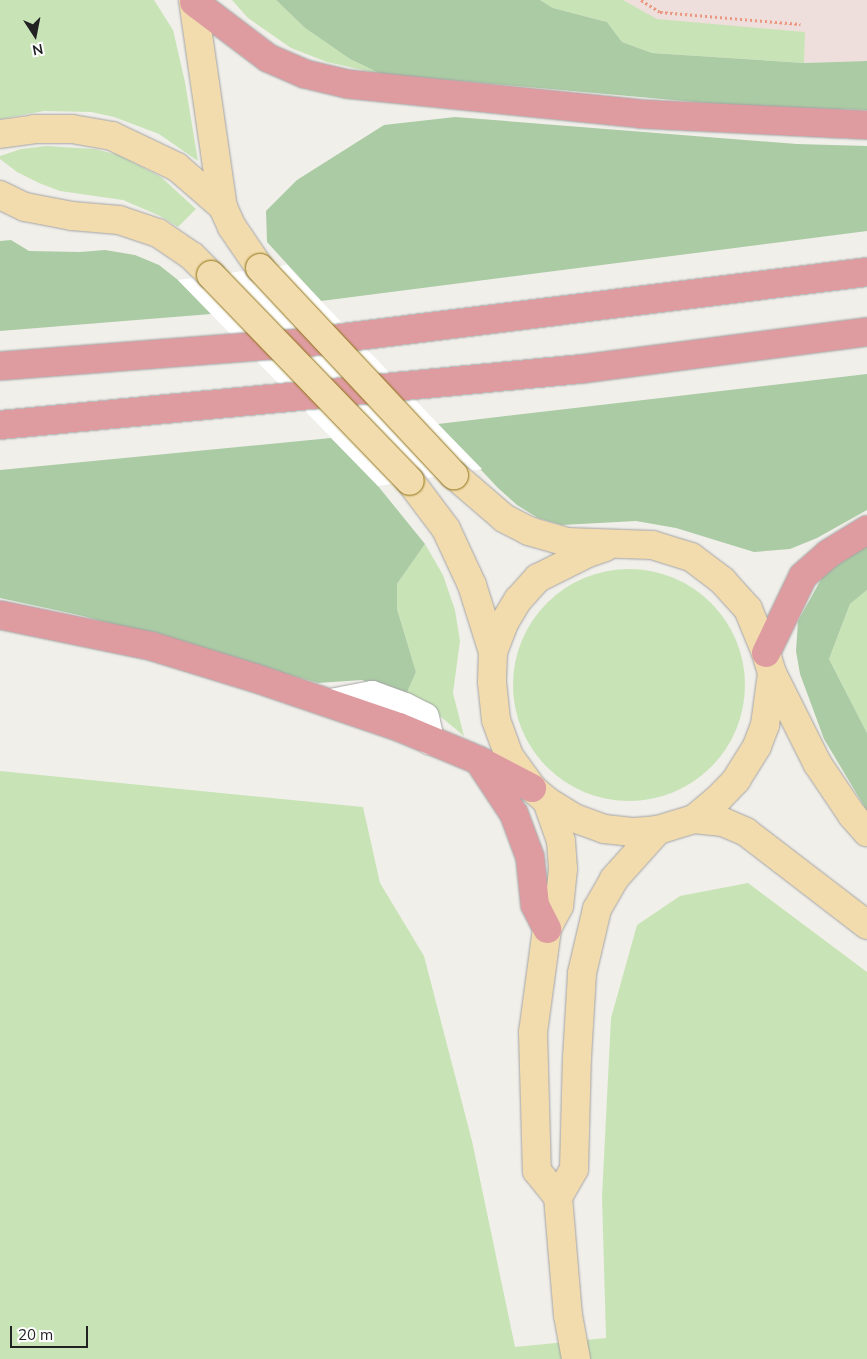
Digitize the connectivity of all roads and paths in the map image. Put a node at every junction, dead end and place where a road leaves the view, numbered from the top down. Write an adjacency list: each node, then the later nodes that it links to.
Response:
1 (641, 0): 3 (path)
2 (194, 1): 4 (highway); 7 (main road)
3 (800, 24)
4 (867, 125)
5 (0, 134): 7 (main road)
6 (0, 195): 15 (main road, bridge)
7 (223, 207): 13 (main road, bridge)
8 (867, 272): 10 (highway)
9 (867, 332): 11 (highway)
10 (0, 366)
11 (0, 425)
12 (867, 530): 16 (highway)
13 (611, 545): 15 (main road); 16 (main road)
14 (0, 615): 17 (highway)
15 (493, 652): 18 (main road)
16 (769, 663): 19 (main road); 21 (main road)
17 (478, 760): 18 (highway); 23 (highway)
18 (540, 795): 20 (main road); 23 (main road)
19 (694, 819): 20 (main road); 22 (main road)
20 (658, 830): 24 (main road)
21 (867, 832)
22 (867, 925)
23 (547, 929): 24 (main road)
24 (558, 1197): 25 (main road)
25 (576, 1359)

